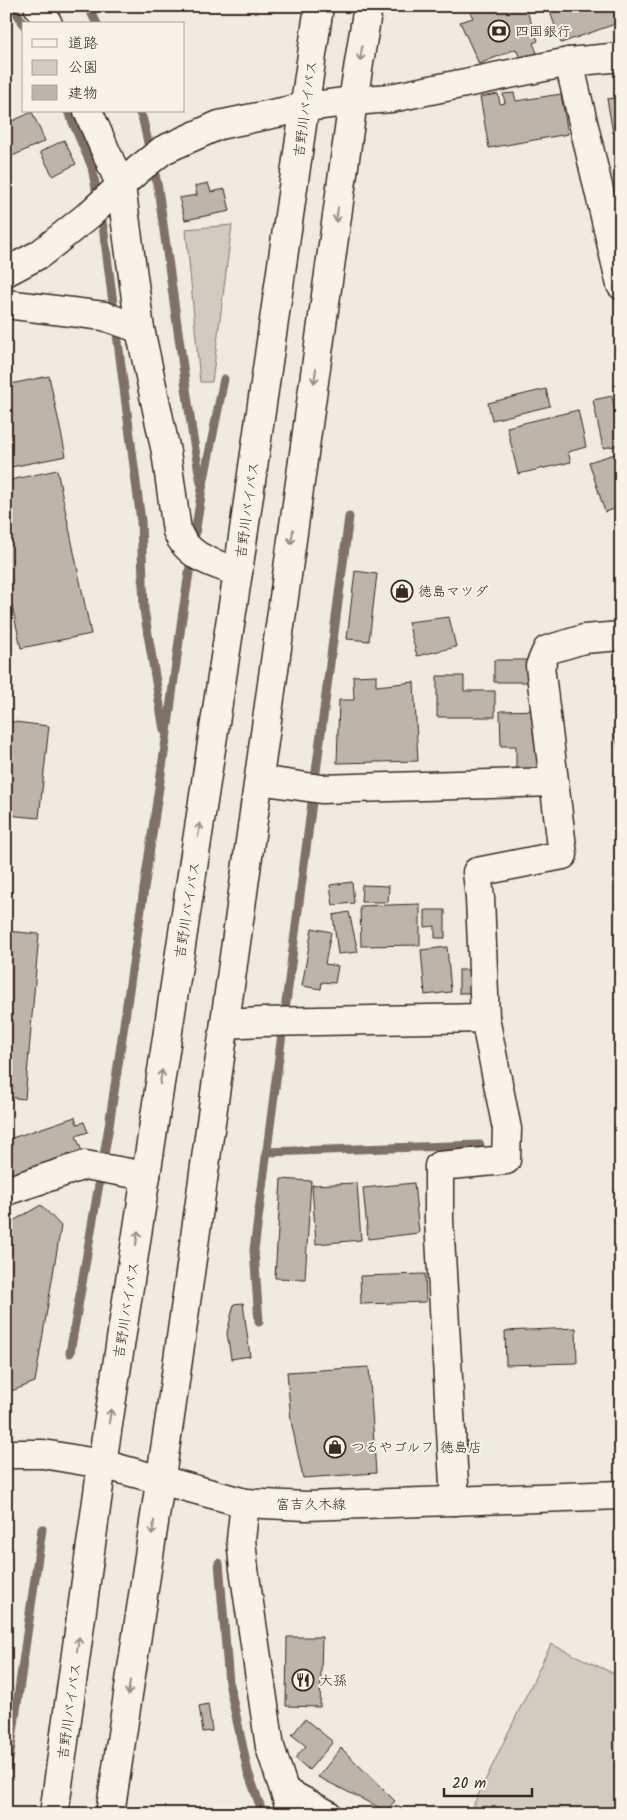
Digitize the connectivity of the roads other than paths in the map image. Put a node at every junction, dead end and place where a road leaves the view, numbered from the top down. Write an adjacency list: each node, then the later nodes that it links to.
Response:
1 (38, 6): 4 (main road)
2 (319, 6): 8 (main road, 吉野川バイパス)
3 (368, 6): 7 (main road, one-way to 7)
4 (47, 22)
5 (621, 57): 6 (main road)
6 (569, 62): 7 (main road); 12 (main road)
7 (353, 101): 8 (main road); 17 (main road, one-way to 17)
8 (306, 107): 10 (main road); 15 (main road, 吉野川バイパス)
9 (88, 112): 10 (main road)
10 (114, 192): 11 (main road); 14 (main road)
11 (6, 272)
12 (621, 285)
13 (6, 304): 14 (main road)
14 (123, 323): 15 (main road)
15 (238, 572): 21 (main road, 吉野川バイパス, one-way to 15)
16 (621, 636): 18 (main road)
17 (259, 780): 18 (main road); 20 (main road)
18 (554, 782): 19 (main road)
19 (485, 1018): 20 (main road); 27 (main road)
20 (225, 1024): 25 (main road)
21 (146, 1176): 22 (main road); 24 (main road, 吉野川バイパス, one-way to 21)
22 (6, 1191)
23 (6, 1454): 24 (main road, 富吉久木線)
24 (102, 1464): 25 (main road, 富吉久木線); 30 (main road, 吉野川バイパス, one-way to 24)
25 (161, 1480): 28 (main road, 富吉久木線); 31 (main road, one-way to 31)
26 (621, 1495): 27 (main road, 富吉久木線)
27 (455, 1501): 28 (main road, 富吉久木線)
28 (245, 1503): 29 (main road)
29 (289, 1803): 32 (main road)
30 (54, 1814)
31 (110, 1814)
32 (327, 1814)

